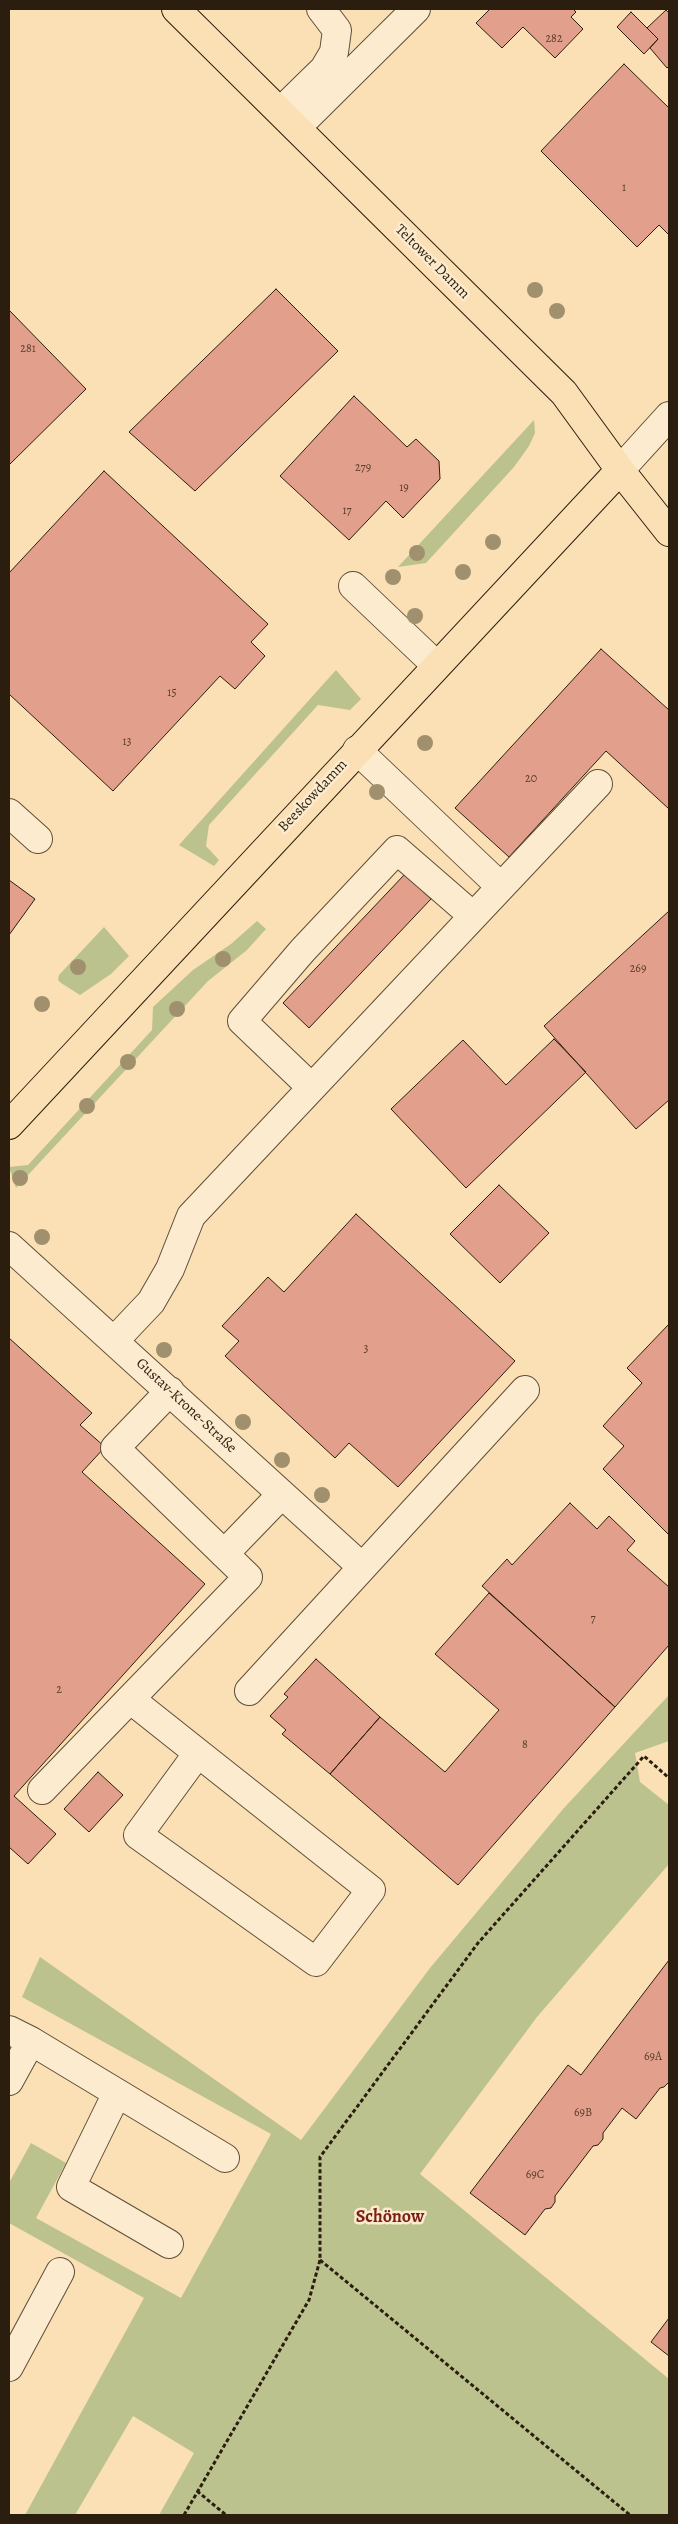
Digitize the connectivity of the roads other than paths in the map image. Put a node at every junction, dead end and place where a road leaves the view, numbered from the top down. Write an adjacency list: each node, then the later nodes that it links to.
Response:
1 (176, 9): 4 (main road, Teltower Damm)
2 (321, 9): 4 (street)
3 (416, 9): 4 (street)
4 (289, 119): 6 (main road, Teltower Damm)
5 (669, 416): 6 (street)
6 (620, 470): 7 (main road, Teltower Damm); 9 (main road, Beeskowdamm)
7 (669, 532)
8 (354, 586): 9 (street)
9 (436, 665): 10 (main road, Beeskowdamm)
10 (357, 750): 14 (street); 17 (main road, Beeskowdamm)
11 (598, 784): 14 (street)
12 (9, 813): 13 (street)
13 (38, 839)
14 (500, 886): 15 (street)
15 (473, 916): 16 (street); 16 (street)
16 (311, 1087): 19 (street)
17 (9, 1125)
18 (9, 1246): 19 (street, Gustav-Krone-Straße)
19 (114, 1341): 21 (street, Gustav-Krone-Straße)
20 (525, 1390): 24 (street)
21 (170, 1391): 22 (street, Gustav-Krone-Straße); 23 (street)
22 (281, 1495): 23 (street); 24 (street, Gustav-Krone-Straße)
23 (224, 1554): 26 (street)
24 (362, 1567): 25 (street)
25 (249, 1691)
26 (130, 1699): 27 (street); 28 (street)
27 (198, 1753): 27 (street)
28 (42, 1790)
29 (20, 2036): 30 (street); 31 (street)
30 (9, 2081)
31 (118, 2093): 32 (street); 33 (street)
32 (225, 2158)
33 (169, 2244)
34 (60, 2272): 35 (street)
35 (9, 2367)

